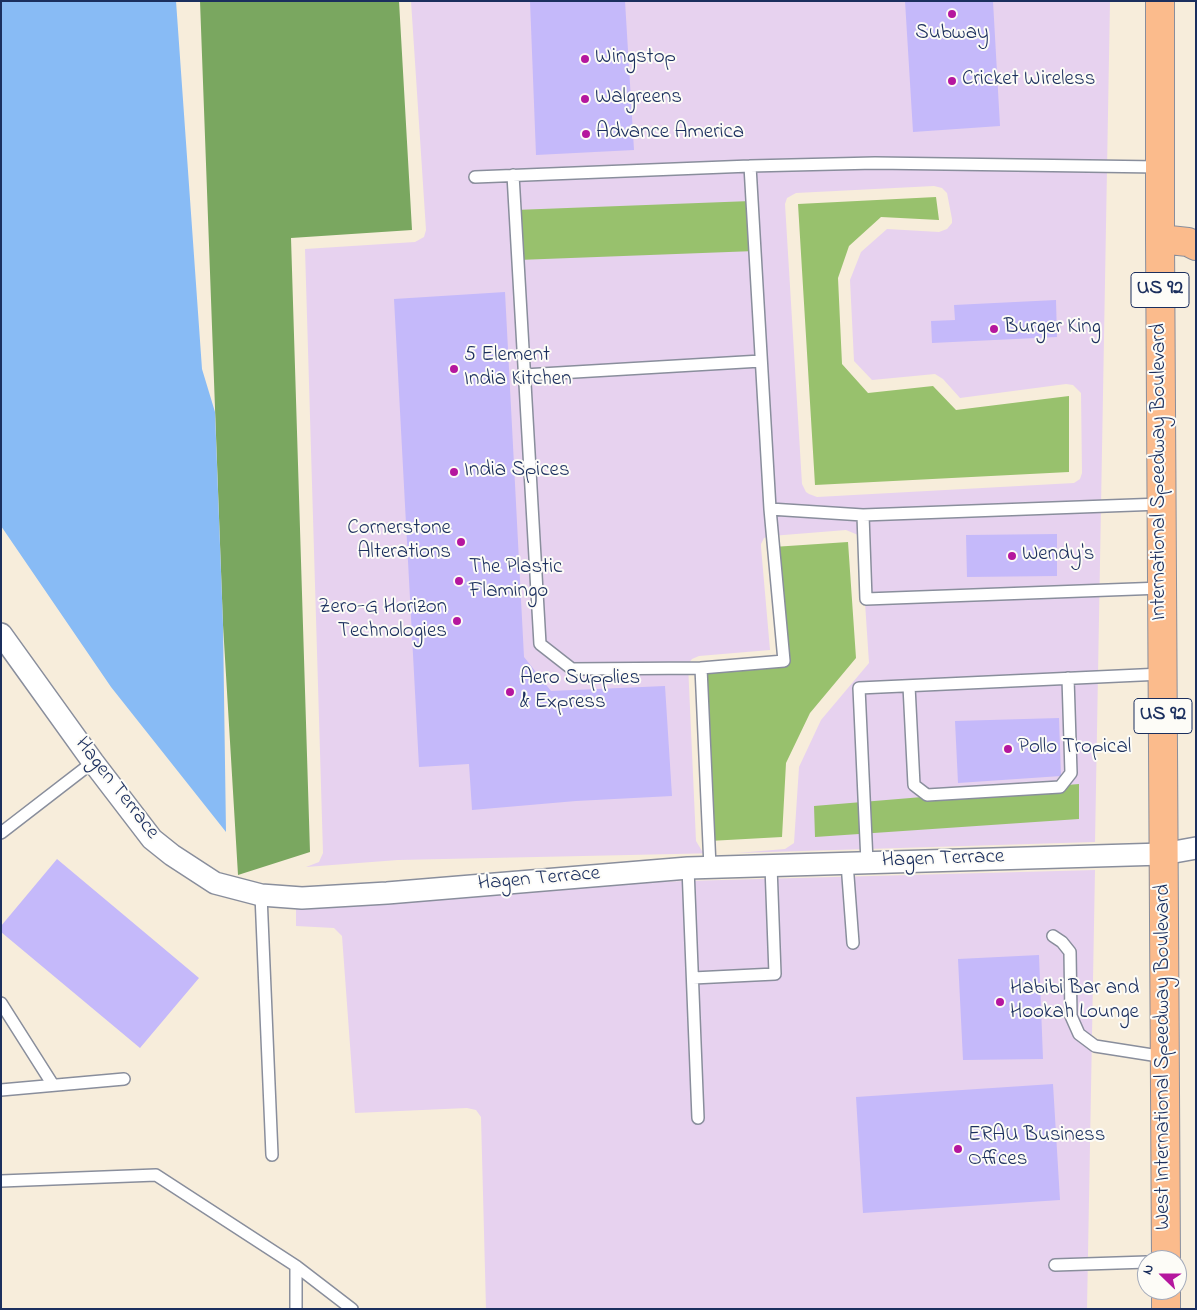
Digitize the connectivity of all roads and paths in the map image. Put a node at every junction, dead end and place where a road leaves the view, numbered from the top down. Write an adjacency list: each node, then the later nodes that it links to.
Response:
1 (1160, 1): 3 (main road, International Speedway Boulevard / US 92)
2 (750, 166): 3 (lane); 4 (lane); 8 (lane)
3 (1159, 167): 6 (main road, International Speedway Boulevard / US 92)
4 (513, 175): 5 (lane); 9 (lane)
5 (475, 176)
6 (1160, 239): 7 (main road); 10 (main road, International Speedway Boulevard / US 92)
7 (1196, 246)
8 (761, 361): 9 (lane); 11 (lane)
9 (524, 374): 15 (lane)
10 (1161, 504): 12 (lane); 13 (main road, International Speedway Boulevard / US 92)
11 (770, 509): 12 (lane); 15 (lane)
12 (863, 515): 13 (lane)
13 (1162, 588): 16 (main road, International Speedway Boulevard / US 92)
14 (1, 634): 19 (street, Hagen Terrace)
15 (701, 668): 25 (lane)
16 (1162, 674): 17 (lane); 22 (main road, International Speedway Boulevard / US 92)
17 (1068, 678): 18 (lane); 18 (lane)
18 (909, 686): 23 (lane)
19 (93, 762): 20 (lane); 27 (street, Hagen Terrace)
20 (1, 833)
21 (1196, 848): 22 (street, Hagen Terrace)
22 (1163, 854): 23 (street, Hagen Terrace); 32 (main road, West International Speedway Boulevard / US 92)
23 (857, 863): 24 (street, Hagen Terrace); 29 (lane)
24 (771, 866): 25 (street, Hagen Terrace); 30 (lane)
25 (710, 867): 26 (street, Hagen Terrace)
26 (688, 868): 27 (street, Hagen Terrace); 30 (lane)
27 (261, 895): 37 (lane)
28 (1053, 936): 32 (lane)
29 (853, 943)
30 (692, 978): 36 (lane)
31 (1, 1003): 34 (lane)
32 (1165, 1057): 39 (main road, West International Speedway Boulevard / US 92)
33 (124, 1079): 34 (lane)
34 (53, 1085): 35 (lane)
35 (1, 1090)
36 (698, 1118)
37 (272, 1156)
38 (1, 1180): 41 (lane)
39 (1166, 1250)
40 (1137, 1262): 42 (lane)
41 (296, 1266): 43 (lane); 44 (lane)
42 (1055, 1266)
43 (296, 1309)
44 (352, 1309)

